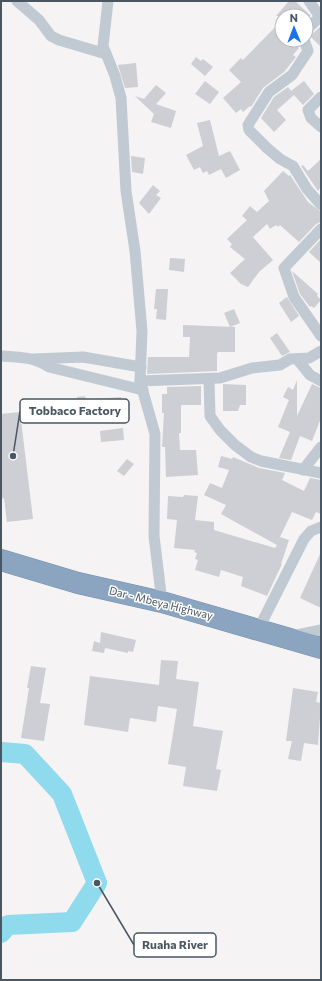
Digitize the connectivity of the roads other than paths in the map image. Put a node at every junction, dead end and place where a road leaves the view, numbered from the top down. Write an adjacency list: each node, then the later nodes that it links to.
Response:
1 (17, 1): 6 (street)
2 (108, 1): 6 (street)
3 (309, 1): 4 (street)
4 (320, 17)
5 (307, 48): 9 (street)
6 (106, 54): 16 (street)
7 (321, 97): 8 (street)
8 (321, 126)
9 (321, 205)
10 (321, 228): 11 (street)
11 (321, 336)
12 (318, 354): 15 (street); 17 (street)
13 (1, 356): 14 (street)
14 (33, 359): 16 (street); 20 (street)
15 (297, 359): 17 (street); 18 (street)
16 (141, 368): 20 (street)
17 (310, 375): 19 (street)
18 (209, 379): 20 (street); 22 (street)
19 (321, 381)
20 (142, 385): 26 (street)
21 (321, 447): 22 (street)
22 (304, 470): 23 (street)
23 (321, 473)
24 (321, 527): 27 (street)
25 (1, 560): 26 (highway, Dar - Mbeya Highway)
26 (162, 602): 27 (highway, Dar - Mbeya Highway)
27 (258, 630): 29 (highway, Dar - Mbeya Highway)
28 (321, 630): 29 (street)
29 (283, 637): 30 (highway, Dar - Mbeya Highway)
30 (321, 648)

